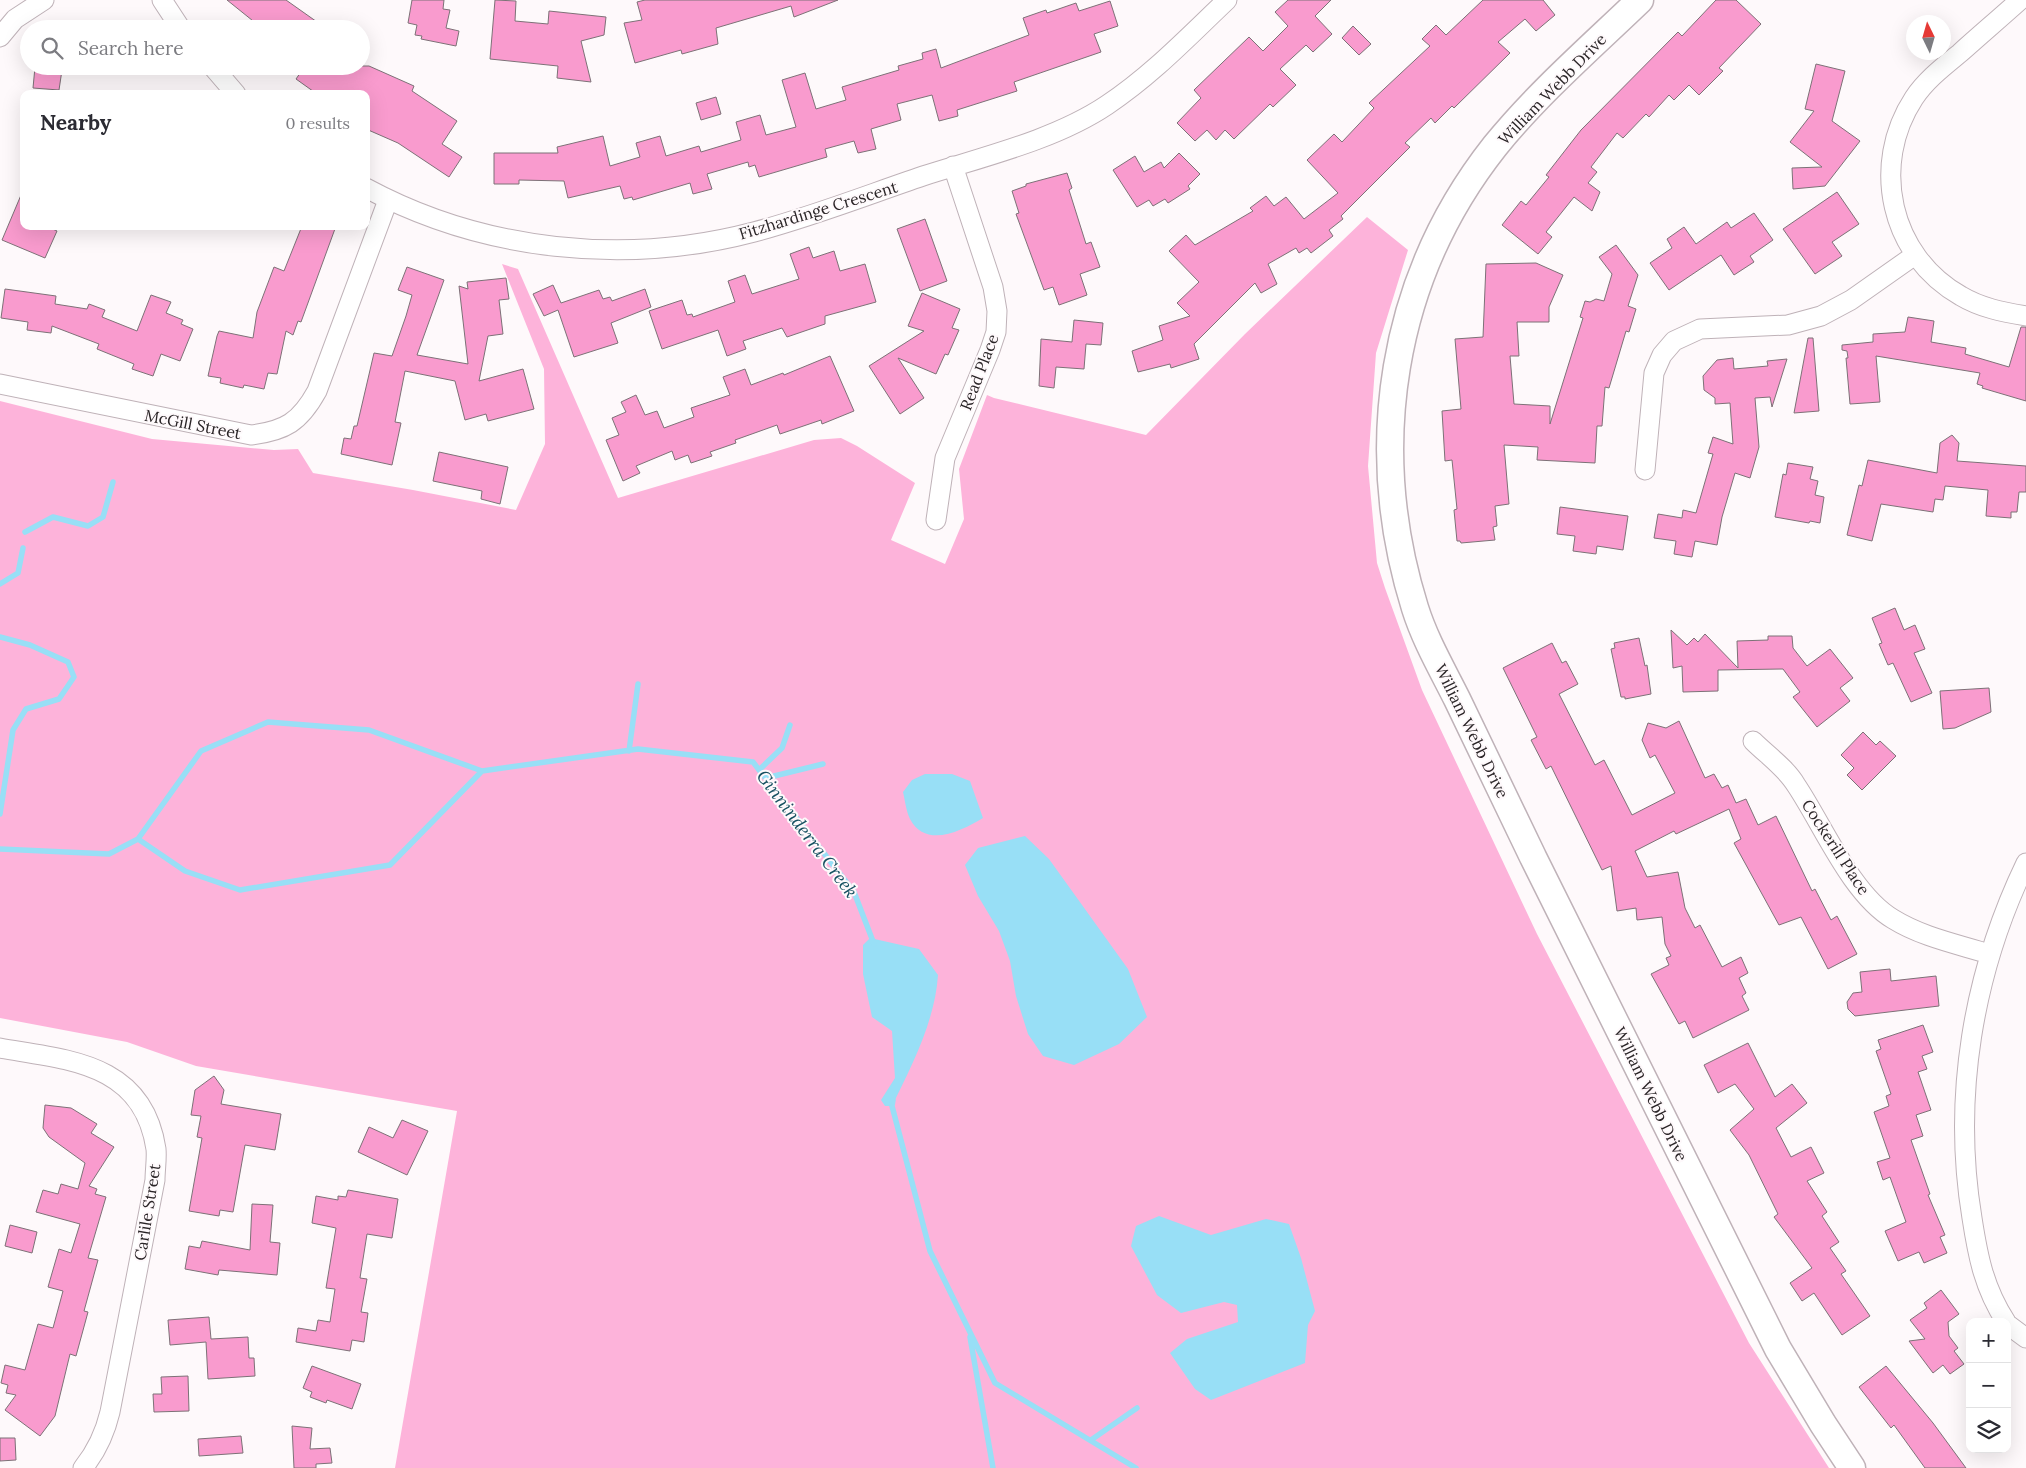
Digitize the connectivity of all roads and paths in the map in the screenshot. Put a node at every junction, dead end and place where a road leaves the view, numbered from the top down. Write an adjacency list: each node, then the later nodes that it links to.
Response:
1 (44, 0): 7 (street)
2 (162, 0): 6 (street)
3 (1227, 0): 10 (street, Fitzhardinge Crescent)
4 (1640, 0): 26 (main road, William Webb Drive)
5 (2020, 0): 13 (street)
6 (175, 20)
7 (0, 37)
8 (220, 75): 9 (street)
9 (233, 90)
10 (953, 166): 12 (street, Fitzhardinge Crescent); 17 (street, Read Place)
11 (370, 190): 12 (street, Fitzhardinge Crescent)
12 (388, 200): 15 (street, McGill Street)
13 (1915, 256): 14 (street); 16 (street)
14 (2026, 316)
15 (0, 384)
16 (1645, 470)
17 (936, 520)
18 (1754, 741): 20 (street, Cockerill Place)
19 (2026, 863): 20 (street)
20 (1989, 954): 22 (street)
21 (0, 1048): 25 (street, Carlile Street)
22 (2003, 1318)
23 (2011, 1327): 24 (street)
24 (2026, 1338)
25 (83, 1468)
26 (1852, 1468)

